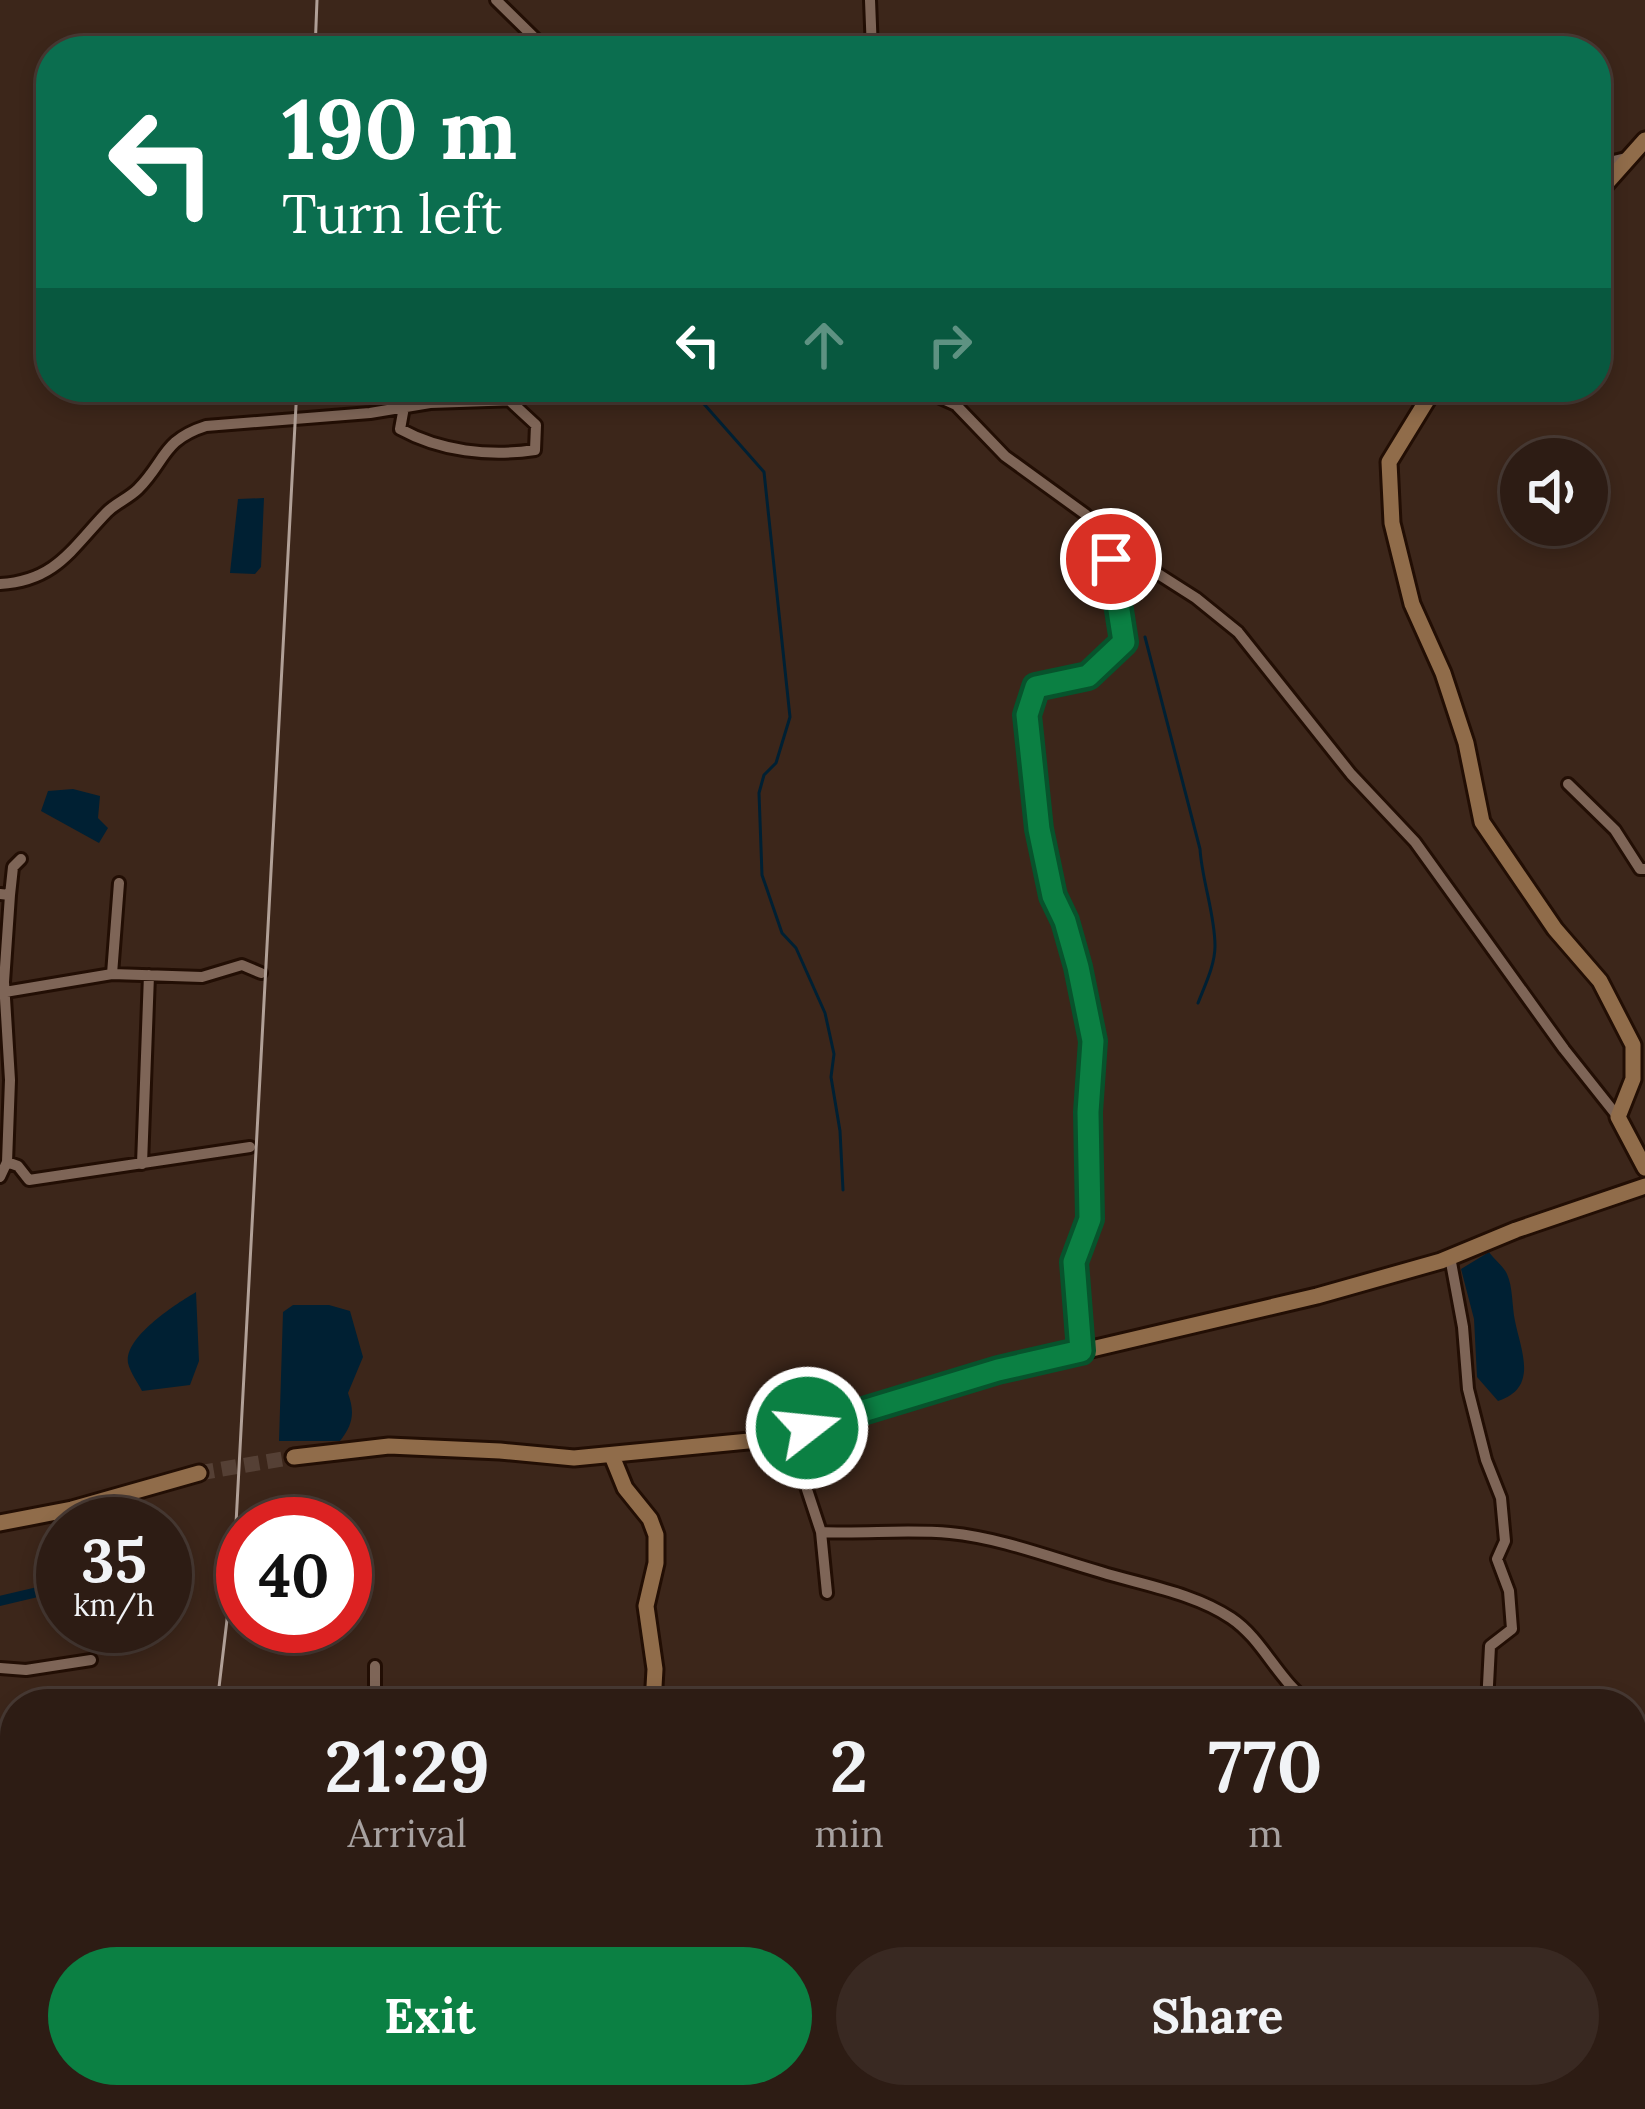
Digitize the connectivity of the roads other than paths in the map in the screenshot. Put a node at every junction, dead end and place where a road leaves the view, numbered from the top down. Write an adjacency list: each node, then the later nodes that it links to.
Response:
1 (496, 0): 3 (street)
2 (870, 0): 4 (street)
3 (533, 36)
4 (871, 36)
5 (1645, 140): 6 (street)
6 (1629, 157): 7 (street); 8 (street)
7 (1611, 161)
8 (1611, 178)
9 (450, 402): 13 (street)
10 (511, 402): 13 (street)
11 (950, 402): 14 (street)
12 (1426, 402): 25 (street)
13 (404, 407): 15 (street)
14 (1116, 547): 25 (street); 33 (street)
15 (0, 584)
16 (1568, 784): 18 (street)
17 (21, 859): 20 (street)
18 (1645, 869)
19 (119, 883): 22 (street)
20 (5, 894): 24 (street)
21 (261, 973): 23 (street)
22 (112, 974): 23 (street); 24 (street)
23 (149, 975): 28 (street)
24 (5, 992): 27 (street)
25 (1618, 1117): 29 (street)
26 (250, 1147): 28 (street)
27 (7, 1162): 28 (street); 30 (street)
28 (142, 1164)
29 (1645, 1168)
30 (0, 1177)
31 (1645, 1186): 32 (street)
32 (1450, 1257): 33 (street); 47 (street)
33 (1081, 1351): 34 (street)
34 (789, 1435): 35 (street); 39 (street)
35 (612, 1456): 36 (street); 45 (street)
36 (294, 1457)
37 (199, 1473): 38 (street)
38 (0, 1523)
39 (821, 1532): 40 (street); 46 (street)
40 (827, 1593)
41 (91, 1660): 43 (street)
42 (375, 1666): 44 (street)
43 (0, 1668)
44 (375, 1689)
45 (654, 1689)
46 (1295, 1689)
47 (1488, 1689)

